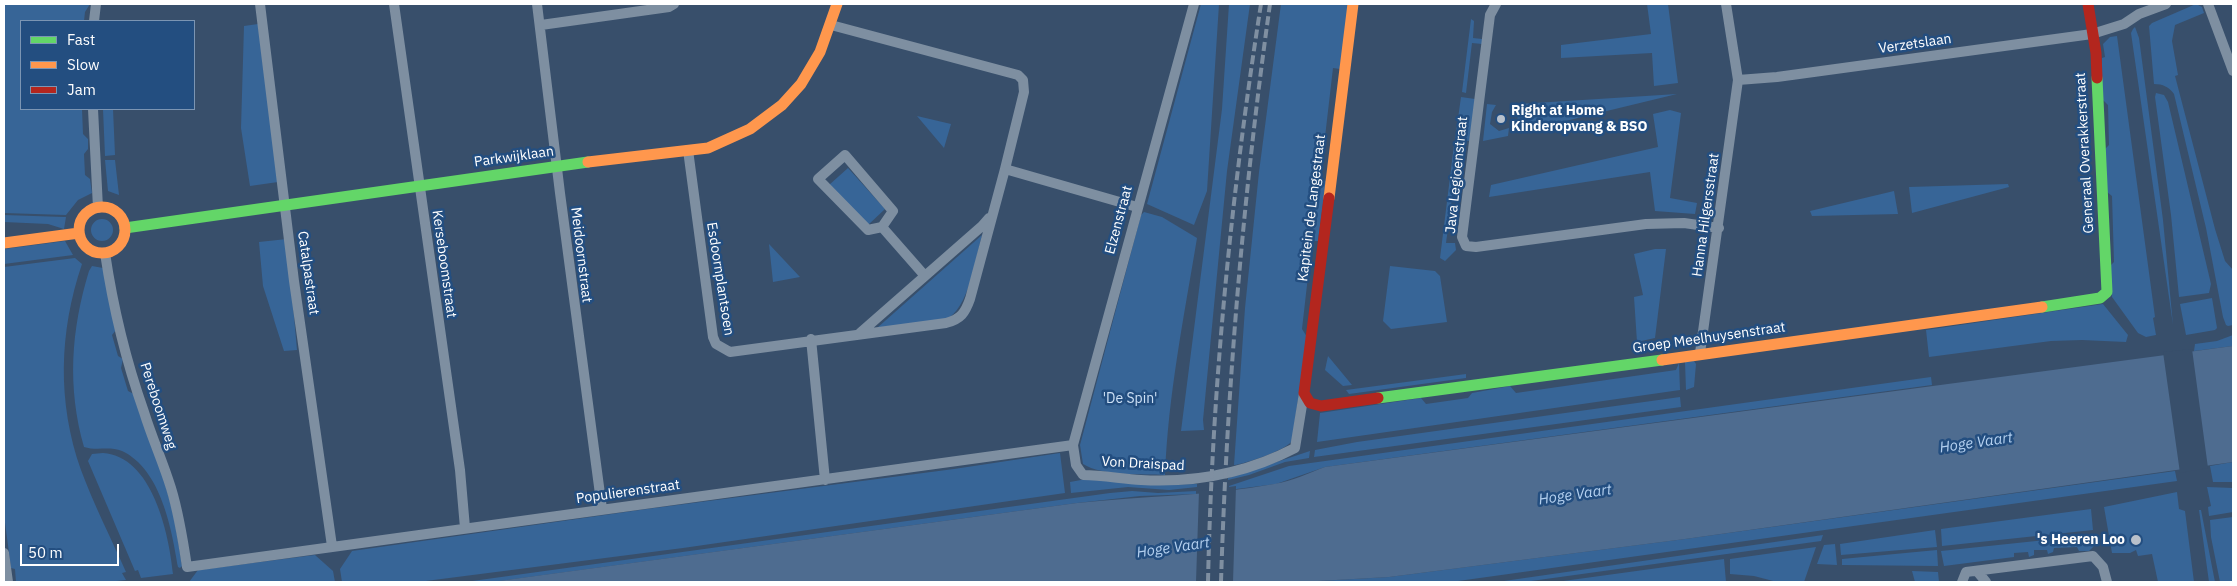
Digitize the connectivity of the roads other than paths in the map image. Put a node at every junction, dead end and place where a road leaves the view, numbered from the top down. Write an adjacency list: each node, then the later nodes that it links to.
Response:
1 (96, 4): 14 (street)
2 (260, 4): 25 (street, Catalpastraat)
3 (394, 4): 24 (street, Kerseboomstraat)
4 (537, 4): 15 (street, Meidoornstraat)
5 (674, 4): 15 (street)
6 (837, 4): 16 (street, Parkwijklaan)
7 (1194, 4): 26 (street, Elzenstraat)
8 (1354, 4): 40 (street, Kapitein de Langestraat)
9 (1496, 4): 31 (street, Java Legioenstraat)
10 (1726, 4): 19 (street)
11 (2088, 4): 17 (street, Generaal Overakkerstraat)
12 (2166, 4): 17 (street, Verzetslaan)
13 (2208, 4): 18 (street)
14 (94, 20)
15 (541, 25): 22 (street, Meidoornstraat)
16 (831, 25): 21 (street, Parkwijklaan); 23 (street, Esdoornplantsoen)
17 (2094, 34): 19 (street, Verzetslaan); 36 (street, Generaal Overakkerstraat)
18 (2233, 71)
19 (1738, 80): 31 (street, Hanna Hilgersstraat)
20 (93, 110): 27 (street)
21 (688, 150): 22 (street, Parkwijklaan); 38 (street, Esdoornplantsoen)
22 (556, 166): 24 (street, Parkwijklaan); 43 (street, Meidoornstraat)
23 (1006, 169): 26 (street); 28 (street, Esdoornplantsoen)
24 (420, 186): 25 (street, Parkwijklaan); 44 (street, Kerseboomstraat)
25 (285, 206): 30 (street, Parkwijklaan); 45 (street, Catalpastraat)
26 (1137, 207): 41 (street, Elzenstraat)
27 (98, 208): 30 (street); 32 (street)
28 (993, 213): 35 (street, Esdoornplantsoen); 37 (street, Esdoornplantsoen)
29 (882, 227): 29 (street); 35 (street)
30 (124, 228): 34 (street)
31 (1719, 228): 39 (street, Hanna Hilgersstraat)
32 (79, 233): 33 (street); 34 (street)
33 (4, 243)
34 (105, 253): 47 (street, Pereboomweg)
35 (925, 276): 37 (street, Esdoornplantsoen)
36 (2100, 298): 39 (street, Groep Meelhuysenstraat)
37 (860, 333): 38 (street, Esdoornplantsoen)
38 (811, 340): 42 (street)
39 (1700, 353): 40 (street, Groep Meelhuysenstraat)
40 (1304, 393): 41 (street, Von Draispad)
41 (1073, 444): 42 (street, Populierenstraat)
42 (825, 480): 43 (street, Populierenstraat)
43 (602, 509): 44 (street, Populierenstraat)
44 (465, 528): 45 (street, Populierenstraat)
45 (332, 546): 47 (street, Populierenstraat)
46 (4, 553): 49 (street)
47 (187, 566)
48 (1978, 571): 50 (street); 51 (street); 52 (street)
49 (8, 582)
50 (1962, 582)
51 (1986, 582)
52 (2107, 582)

